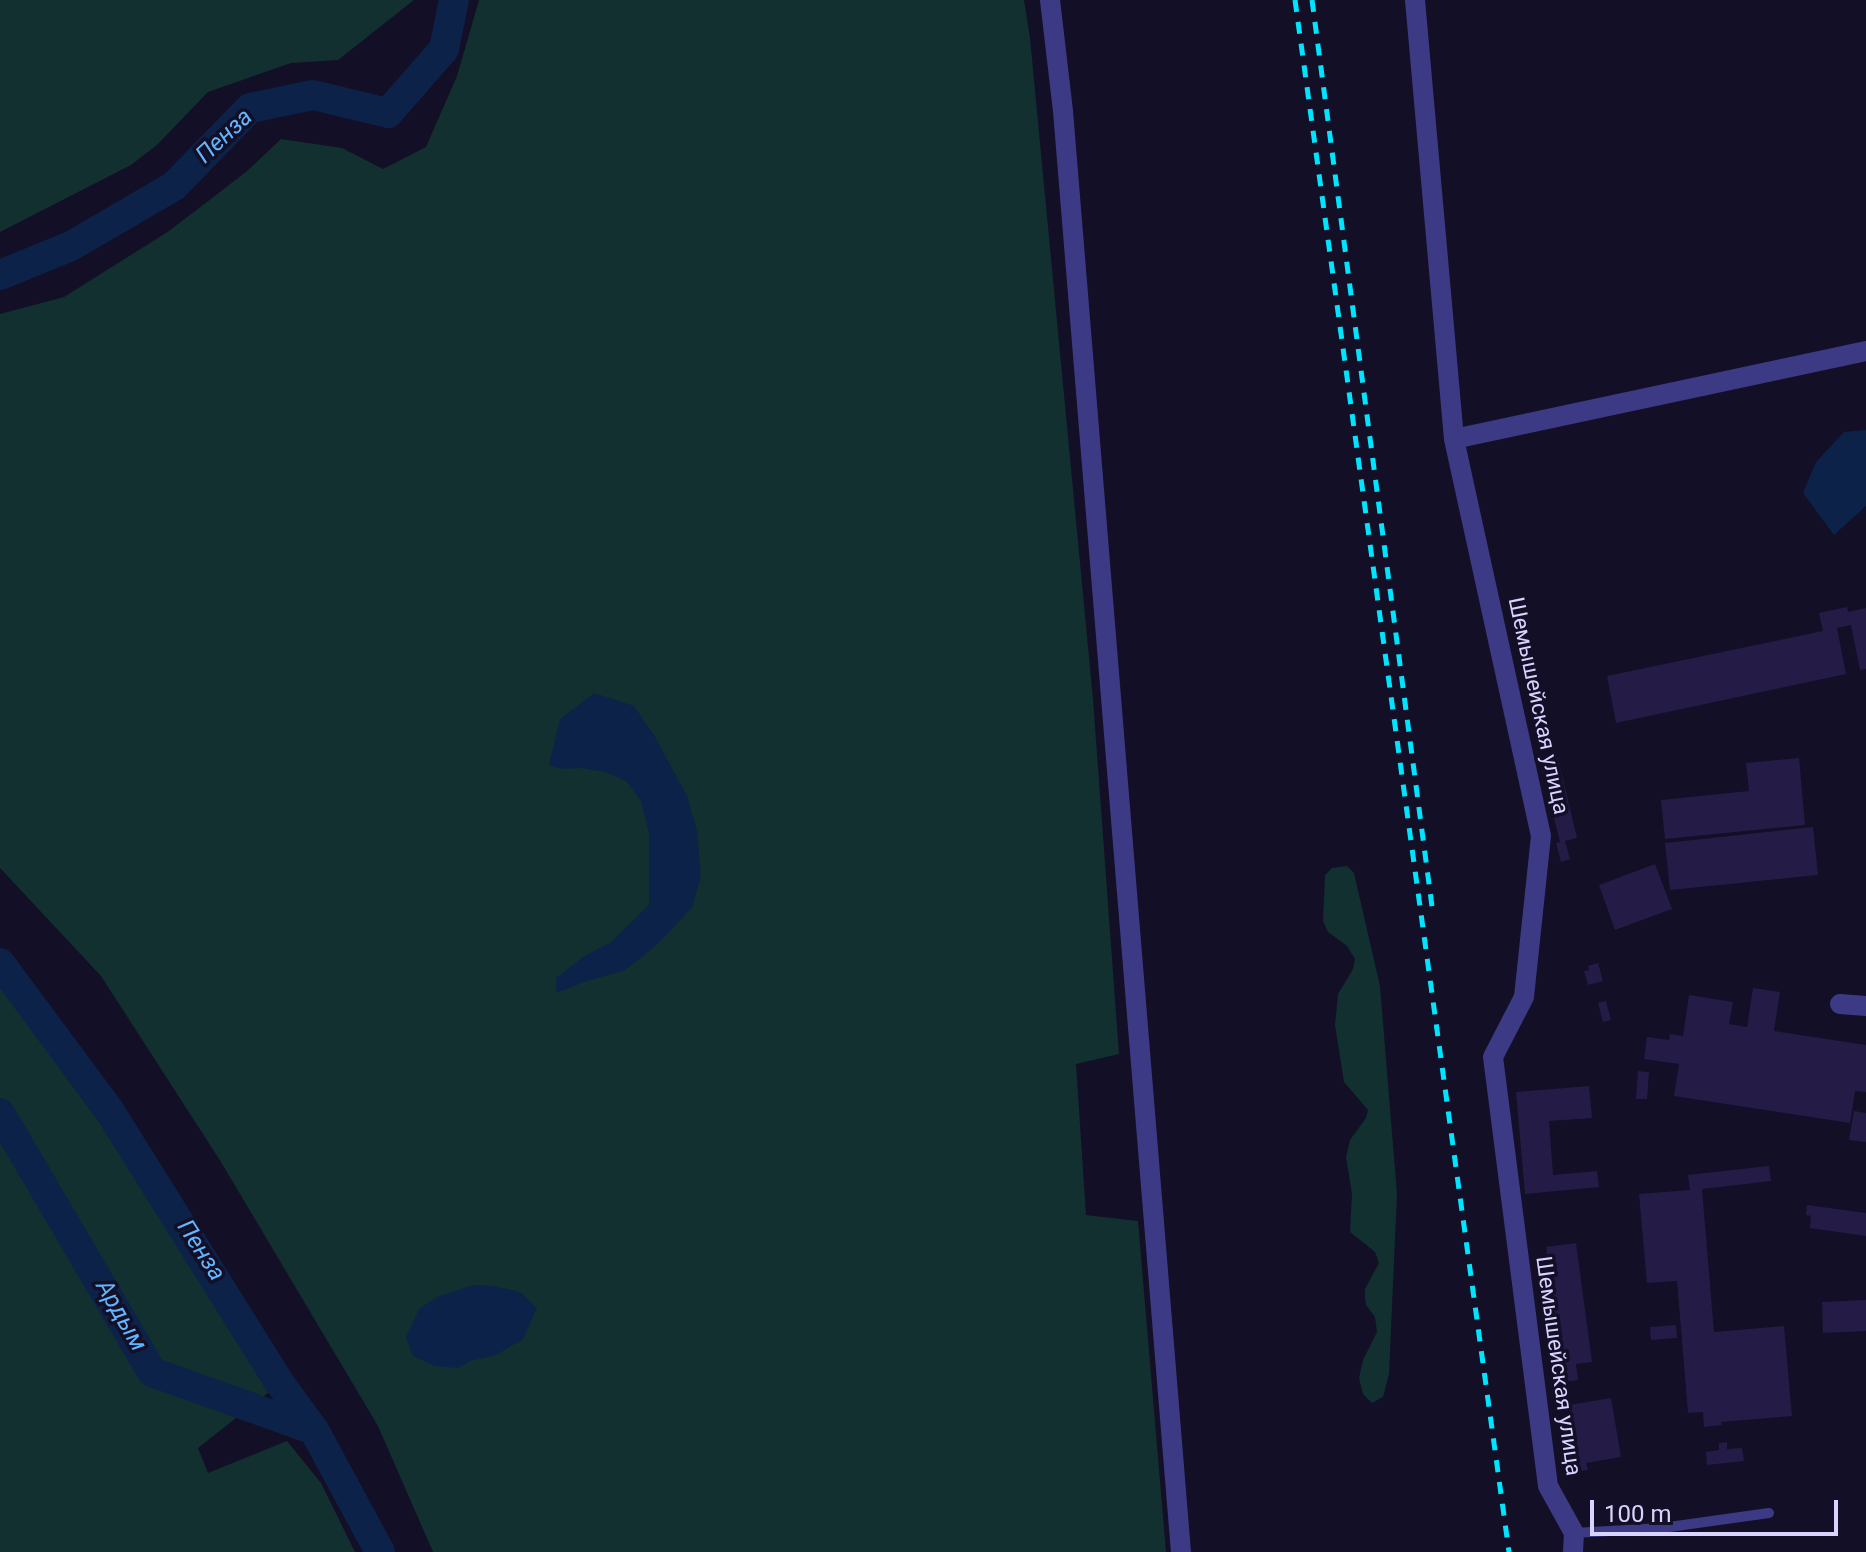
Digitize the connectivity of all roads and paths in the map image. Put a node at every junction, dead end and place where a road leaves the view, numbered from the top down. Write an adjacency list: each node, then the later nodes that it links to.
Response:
1 (1050, 0): 9 (street)
2 (1415, 0): 4 (street, Шемышейская улица)
3 (1866, 351): 4 (street)
4 (1454, 439): 8 (street, Шемышейская улица)
5 (1840, 1004): 6 (street)
6 (1866, 1006)
7 (1769, 1513): 8 (lane)
8 (1574, 1543)
9 (1181, 1552)

